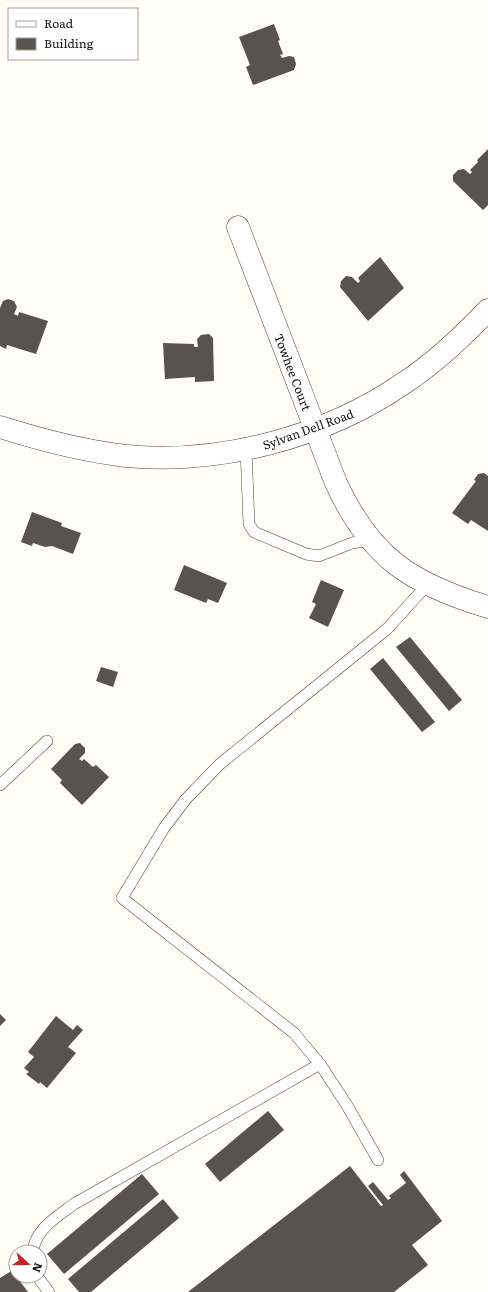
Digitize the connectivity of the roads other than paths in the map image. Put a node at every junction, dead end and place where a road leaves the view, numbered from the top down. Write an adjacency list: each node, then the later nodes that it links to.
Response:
1 (238, 227): 4 (street, Towhee Court)
2 (488, 310): 4 (street, Sylvan Dell Road)
3 (0, 427): 5 (street, Sylvan Dell Road)
4 (315, 428): 5 (street, Sylvan Dell Road); 6 (street, Towhee Court)
5 (246, 449): 6 (lane)
6 (370, 540): 7 (street, Towhee Court)
7 (427, 585): 8 (street, Towhee Court); 11 (lane)
8 (488, 607)
9 (47, 741): 10 (lane)
10 (0, 785)
11 (320, 1064): 12 (lane); 13 (lane)
12 (378, 1160)
13 (36, 1244)

